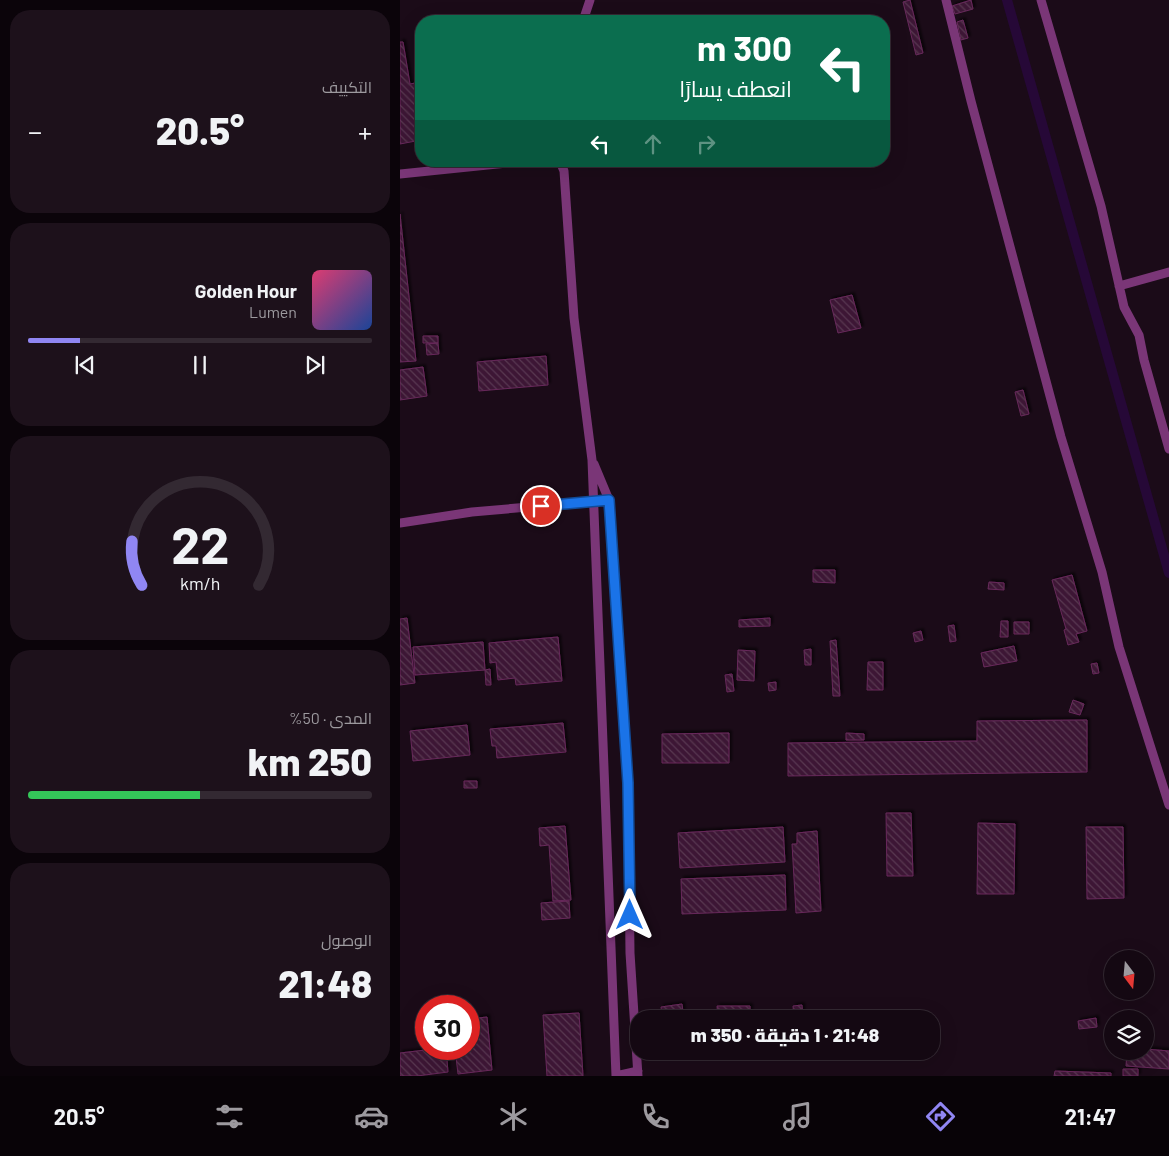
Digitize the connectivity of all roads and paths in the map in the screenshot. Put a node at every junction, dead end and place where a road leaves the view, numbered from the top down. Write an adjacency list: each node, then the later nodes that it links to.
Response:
1 (590, 0): 4 (street)
2 (946, 0): 19 (street)
3 (1041, 0): 9 (street)
4 (586, 15)
5 (468, 167): 7 (street)
6 (562, 167): 11 (street)
7 (400, 174)
8 (1169, 272): 9 (street)
9 (1119, 286): 10 (street)
10 (1169, 449)
11 (592, 460): 12 (street); 13 (street)
12 (609, 500): 13 (street); 15 (street)
13 (593, 501): 14 (street); 16 (street)
14 (400, 523)
15 (612, 537): 16 (street); 17 (street)
16 (595, 540): 18 (street)
17 (617, 608): 18 (street); 20 (street)
18 (598, 609): 21 (street)
19 (1169, 805)
20 (630, 953): 21 (street); 22 (street)
21 (612, 954): 23 (street)
22 (638, 1074): 23 (street)
23 (616, 1076)

